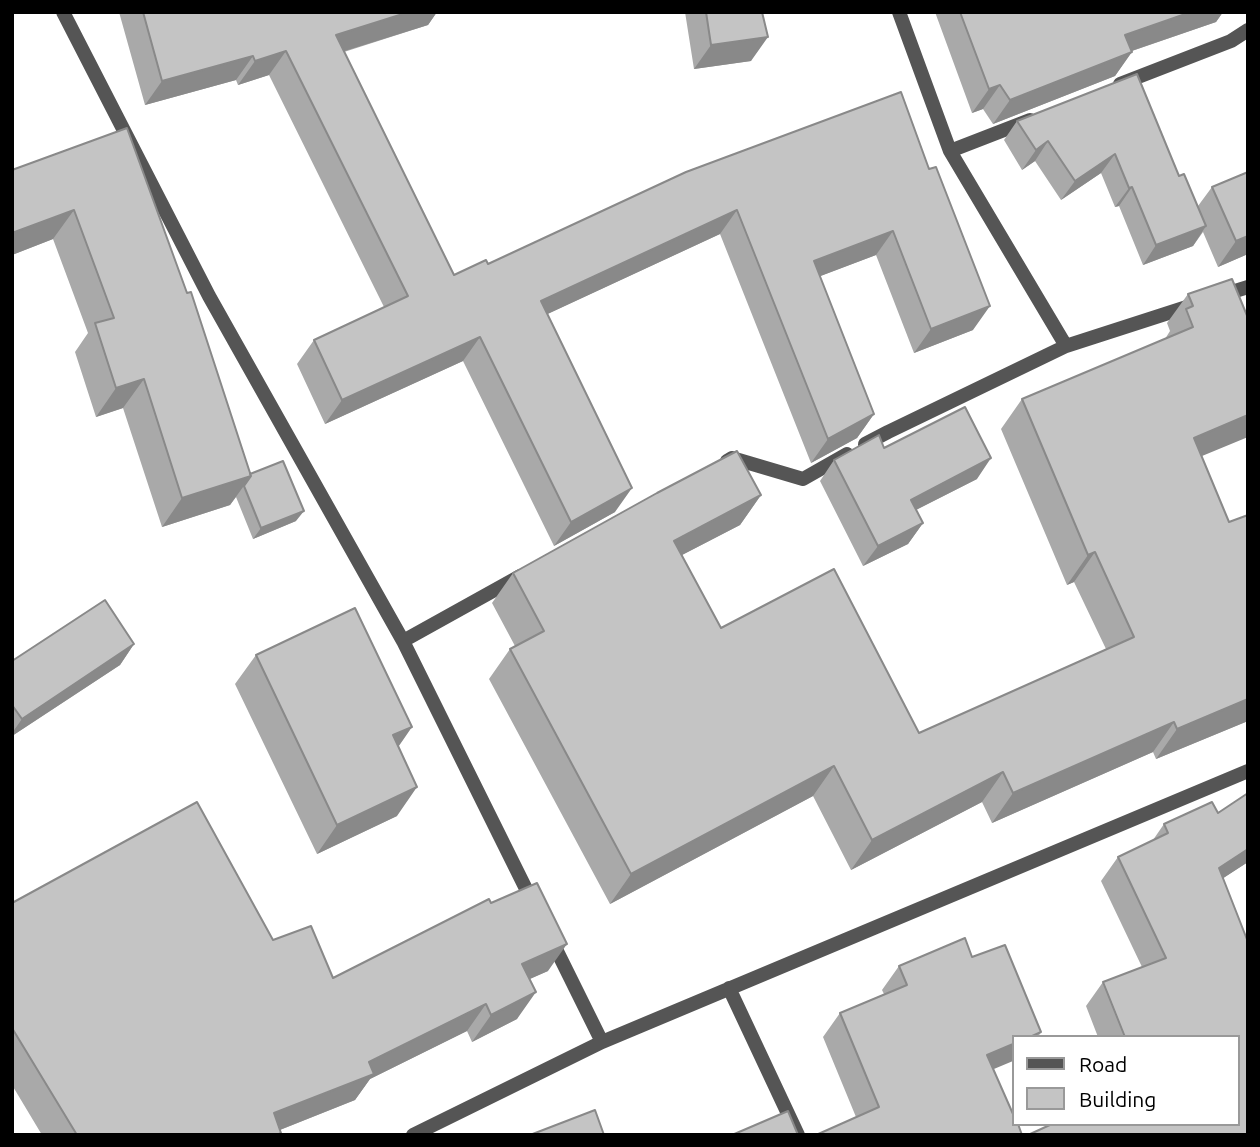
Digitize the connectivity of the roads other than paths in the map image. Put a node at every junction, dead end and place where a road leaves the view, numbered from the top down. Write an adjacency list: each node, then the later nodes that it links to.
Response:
1 (63, 12): 11 (street)
2 (899, 12): 6 (street)
3 (1248, 30): 4 (street)
4 (1103, 91)
5 (1039, 116): 6 (street)
6 (950, 151): 8 (street)
7 (1248, 287): 8 (street)
8 (1066, 346): 9 (street)
9 (720, 465)
10 (537, 566): 11 (street)
11 (403, 641): 14 (street)
12 (1248, 771): 13 (street)
13 (729, 988): 14 (street); 16 (street)
14 (602, 1042): 15 (street)
15 (413, 1135)
16 (798, 1135)

